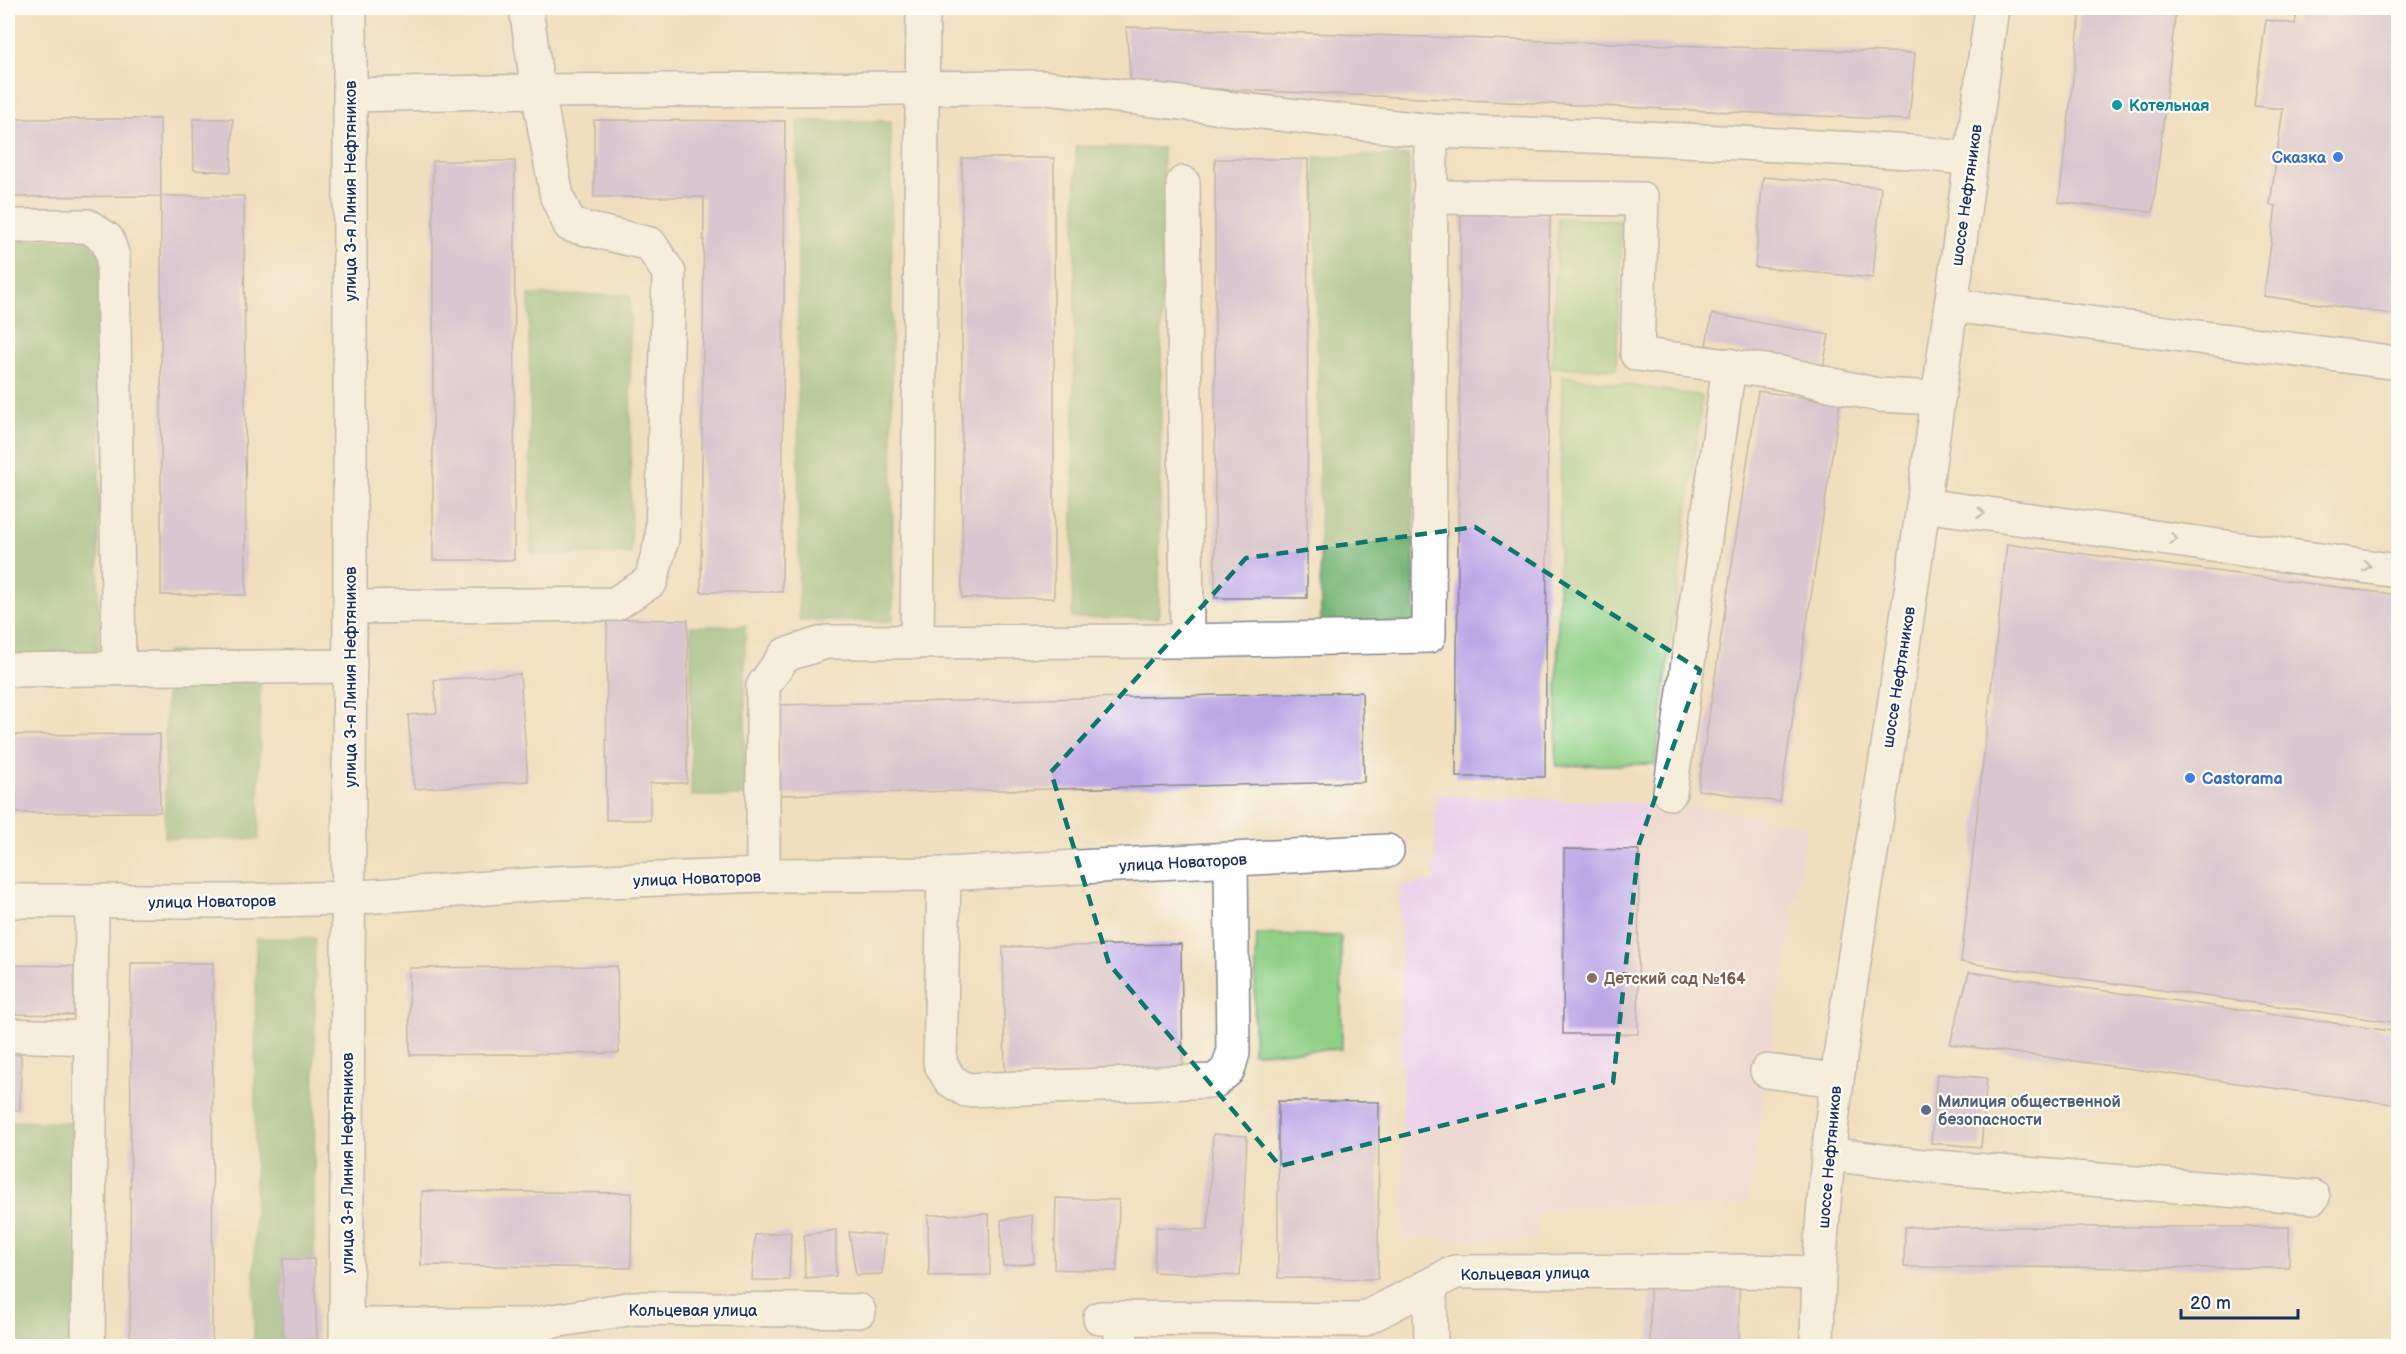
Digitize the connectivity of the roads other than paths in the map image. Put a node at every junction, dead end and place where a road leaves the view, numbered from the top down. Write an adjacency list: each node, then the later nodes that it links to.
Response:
1 (350, 8): 7 (street, улица 3-я Линия Нефтяников)
2 (526, 8): 6 (street)
3 (923, 8): 5 (street)
4 (1992, 8): 9 (street, шоссе Нефтяников)
5 (922, 89): 6 (street); 8 (street); 21 (street)
6 (538, 91): 7 (street); 19 (street)
7 (351, 95): 19 (street, улица 3-я Линия Нефтяников)
8 (1431, 130): 9 (street); 11 (street)
9 (1971, 159): 13 (street, шоссе Нефтяников)
10 (1182, 183): 20 (street)
11 (1429, 197): 15 (street); 20 (street)
12 (8, 226): 23 (street)
13 (1951, 304): 14 (street); 16 (street, шоссе Нефтяников)
14 (2398, 363)
15 (1729, 365): 16 (street); 25 (street)
16 (1938, 398): 17 (street, шоссе Нефтяников)
17 (1923, 505): 18 (street, one-way to 18); 36 (street, шоссе Нефтяников)
18 (2398, 571)
19 (350, 607): 22 (street, улица 3-я Линия Нефтяников)
20 (1187, 641): 21 (street)
21 (917, 642): 29 (street)
22 (350, 666): 23 (street); 30 (street, улица 3-я Линия Нефтяников)
23 (119, 668): 24 (street)
24 (8, 670)
25 (1670, 793)
26 (1387, 851): 27 (street, улица Новаторов)
27 (1231, 860): 28 (street, улица Новаторов); 28 (street)
28 (944, 874): 29 (street, улица Новаторов)
29 (763, 875): 30 (street, улица Новаторов)
30 (348, 898): 32 (street, улица Новаторов); 44 (street, улица 3-я Линия Нефтяников)
31 (8, 901): 32 (street, улица Новаторов)
32 (92, 902): 34 (street)
33 (8, 1035): 34 (street)
34 (90, 1038): 46 (street)
35 (1767, 1071): 36 (street)
36 (1836, 1080): 37 (street, шоссе Нефтяников)
37 (1828, 1154): 38 (street); 39 (street, шоссе Нефтяников)
38 (2313, 1197)
39 (1818, 1273): 40 (street, Кольцевая улица); 48 (street, шоссе Нефтяников)
40 (1430, 1285): 43 (street, Кольцевая улица); 47 (street)
41 (860, 1311): 45 (street, Кольцевая улица)
42 (1114, 1327): 43 (street, Кольцевая улица)
43 (1214, 1333)
44 (347, 1336): 45 (street, Кольцевая улица)
45 (530, 1336)
46 (88, 1347)
47 (1431, 1347)
48 (1817, 1347)

